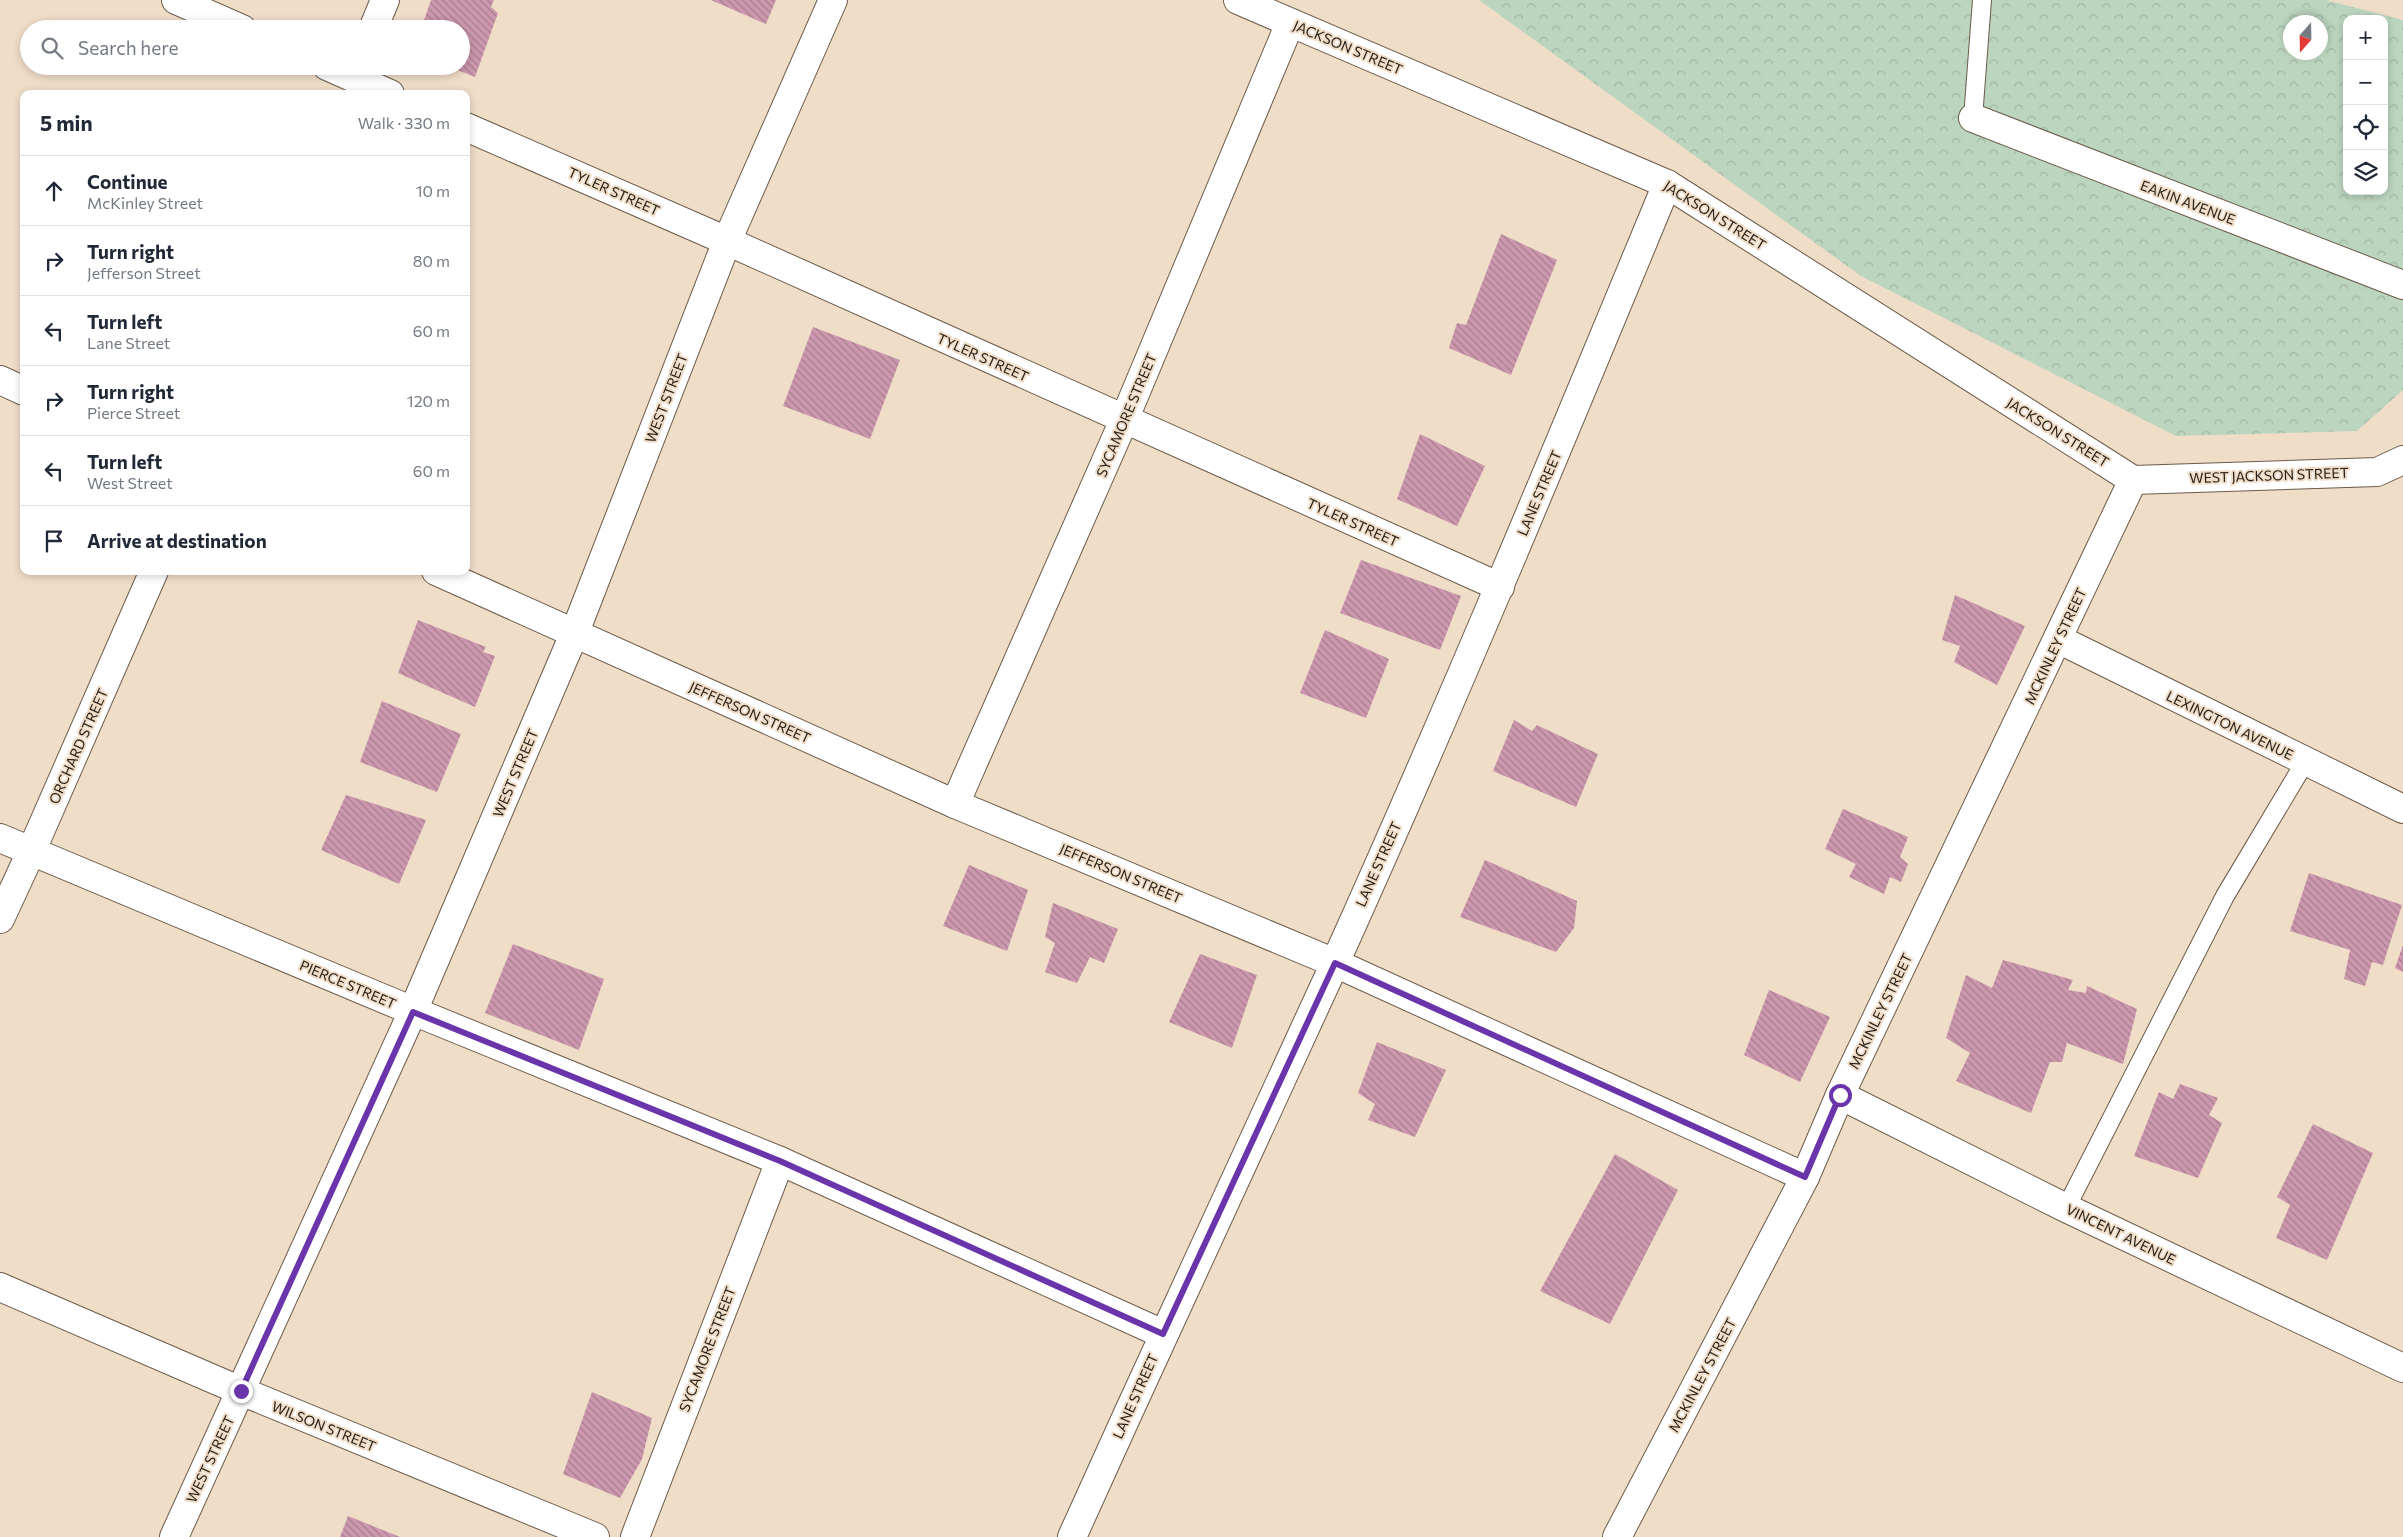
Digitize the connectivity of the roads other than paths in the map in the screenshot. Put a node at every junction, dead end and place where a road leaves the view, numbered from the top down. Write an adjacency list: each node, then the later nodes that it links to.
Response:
1 (176, 0): 6 (street)
2 (385, 0): 7 (street)
3 (833, 0): 14 (street, WEST STREET)
4 (1238, 0): 8 (street, JACKSON STREET)
5 (1982, 0): 11 (lane)
6 (222, 20)
7 (377, 20)
8 (1290, 23): 13 (street, JACKSON STREET); 18 (street, SYCAMORE STREET)
9 (352, 79): 10 (street)
10 (380, 90)
11 (1973, 118): 15 (street, EAKIN AVENUE)
12 (470, 129): 14 (street, TYLER STREET)
13 (1668, 184): 22 (street, JACKSON STREET); 25 (street, LANE STREET)
14 (727, 241): 18 (street, TYLER STREET); 26 (street, WEST STREET)
15 (2403, 285)
16 (0, 380): 17 (street)
17 (20, 388)
18 (1124, 420): 25 (street, TYLER STREET); 29 (street, SYCAMORE STREET)
19 (2403, 460): 20 (street, WEST JACKSON STREET)
20 (2377, 472): 21 (street); 22 (street, WEST JACKSON STREET)
21 (2403, 479)
22 (2133, 480): 27 (street, MCKINLEY STREET)
23 (152, 575): 32 (street, ORCHARD STREET)
24 (445, 575): 26 (street, JEFFERSON STREET)
25 (1500, 586): 34 (street, LANE STREET)
26 (575, 632): 29 (street, JEFFERSON STREET); 35 (street, WEST STREET)
27 (2058, 640): 28 (street, LEXINGTON AVENUE); 36 (street, MCKINLEY STREET)
28 (2305, 762): 30 (street, LEXINGTON AVENUE); 39 (lane)
29 (955, 804): 34 (street, JEFFERSON STREET)
30 (2403, 809)
31 (0, 838): 32 (street, PIERCE STREET)
32 (32, 852): 33 (street, ORCHARD STREET); 35 (street, PIERCE STREET)
33 (0, 919)
34 (1335, 963): 38 (street, JEFFERSON STREET); 41 (street, LANE STREET)
35 (413, 1012): 37 (street, PIERCE STREET); 43 (street, WEST STREET)
36 (1840, 1095): 38 (street, MCKINLEY STREET); 39 (street, VINCENT AVENUE)
37 (780, 1161): 41 (street, PIERCE STREET); 46 (street, SYCAMORE STREET)
38 (1805, 1177): 48 (street, MCKINLEY STREET)
39 (2066, 1208): 42 (street, VINCENT AVENUE)
40 (0, 1287): 43 (street, WILSON STREET)
41 (1163, 1334): 47 (street, LANE STREET)
42 (2403, 1368)
43 (241, 1391): 44 (street, WEST STREET); 45 (street, WILSON STREET)
44 (174, 1537)
45 (595, 1537)
46 (635, 1537)
47 (1072, 1537)
48 (1617, 1537)

